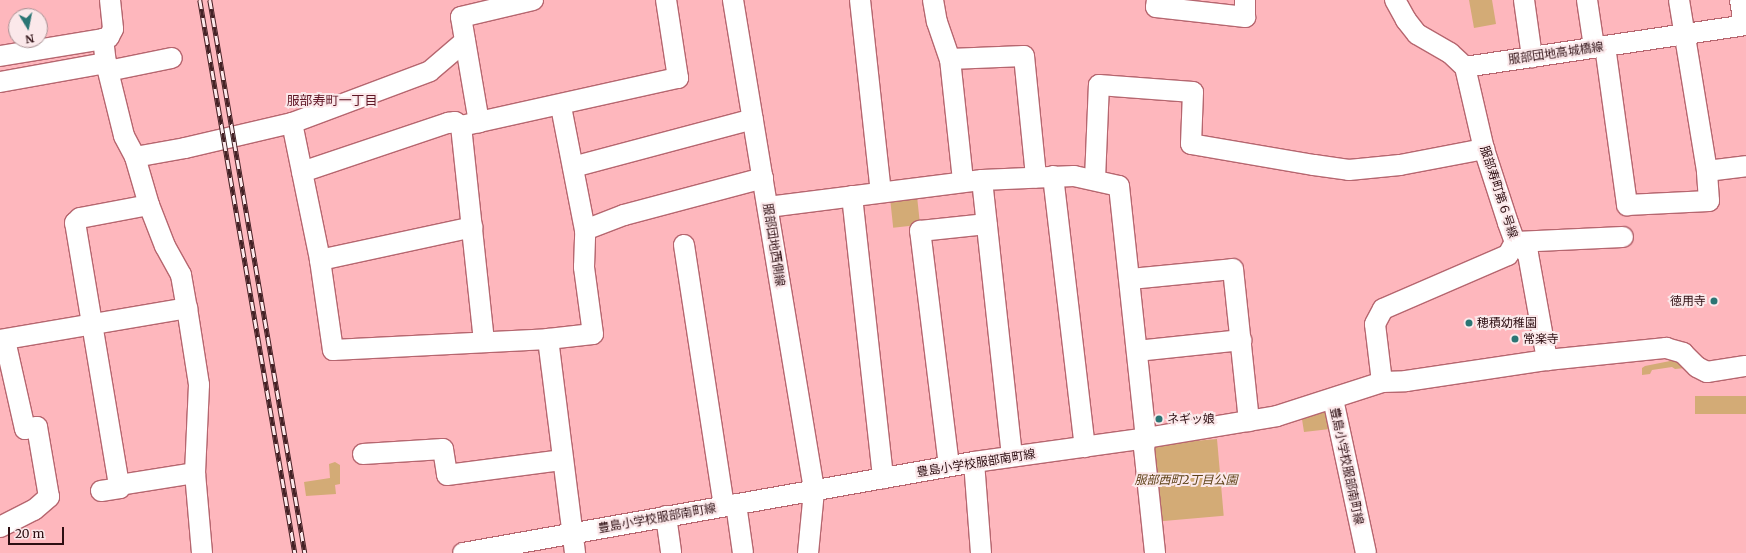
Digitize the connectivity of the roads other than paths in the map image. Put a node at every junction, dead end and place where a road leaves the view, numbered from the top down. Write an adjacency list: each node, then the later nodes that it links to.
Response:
1 (110, 0): 16 (street)
2 (533, 0): 17 (street)
3 (666, 0): 28 (street)
4 (733, 0): 29 (street, 服部団地西側線)
5 (860, 0): 42 (street)
6 (933, 0): 23 (street)
7 (1157, 0): 8 (street)
8 (1245, 0)
9 (1395, 0): 25 (street)
10 (1524, 0): 21 (street)
11 (1587, 0): 18 (street)
12 (1679, 0): 15 (street)
13 (1740, 0): 14 (street)
14 (1745, 25): 15 (street, 服部団地高城橋線)
15 (1685, 34): 18 (street, 服部団地高城橋線); 36 (street)
16 (103, 39): 19 (street); 24 (street)
17 (465, 41): 30 (street); 31 (street)
18 (1599, 47): 21 (street, 服部団地高城橋線); 36 (street)
19 (22, 51): 20 (street); 26 (street)
20 (0, 56)
21 (1532, 57): 25 (street, 服部団地高城橋線)
22 (172, 58): 24 (street)
23 (950, 59): 38 (street); 41 (street)
24 (107, 67): 26 (street); 33 (street)
25 (1465, 67): 32 (street, 服部寿町第６号線)
26 (27, 77): 27 (street)
27 (0, 82)
28 (561, 106): 31 (street); 35 (street)
29 (753, 119): 35 (street); 39 (street, 服部団地西側線)
30 (292, 123): 33 (street); 37 (street)
31 (470, 124): 37 (street); 47 (street)
32 (1484, 149): 40 (street); 50 (street, 服部寿町第６号線)
33 (135, 156): 44 (street)
34 (1746, 166): 36 (street)
35 (573, 167): 48 (street)
36 (1707, 171)
37 (302, 172): 52 (street)
38 (1044, 177): 40 (street); 41 (street); 67 (street)
39 (763, 178): 45 (street, 服部団地西側線); 48 (street)
40 (1095, 179): 53 (street)
41 (972, 181): 42 (street); 46 (street)
42 (881, 192): 43 (street)
43 (852, 196): 45 (street); 74 (street)
44 (149, 206): 54 (street); 55 (street)
45 (768, 207): 76 (street, 服部団地西側線)
46 (987, 224): 69 (street); 72 (street)
47 (472, 227): 52 (street); 59 (street)
48 (585, 230): 56 (street)
49 (1623, 237): 50 (street)
50 (1515, 242): 61 (street, 服部寿町第６号線); 63 (street)
51 (684, 245): 78 (street)
52 (320, 260): 59 (street)
53 (1130, 279): 58 (street); 60 (street)
54 (186, 308): 55 (street); 73 (street)
55 (92, 323): 57 (street); 75 (street)
56 (548, 339): 59 (street); 70 (street)
57 (2, 340): 80 (street)
58 (1240, 340): 60 (street); 65 (street)
59 (484, 342)
60 (1137, 351): 66 (street)
61 (1547, 360): 62 (street); 63 (street)
62 (1746, 366)
63 (1382, 382): 64 (street)
64 (1333, 399): 65 (street, 豊島小学校服部南町線); 90 (street, 豊島小学校服部南町線)
65 (1249, 421): 66 (street, 豊島小学校服部南町線)
66 (1146, 438): 67 (street, 豊島小学校服部南町線); 89 (street)
67 (1085, 447): 69 (street, 豊島小学校服部南町線)
68 (363, 454): 70 (street)
69 (1012, 456): 71 (street, 豊島小学校服部南町線)
70 (563, 460): 81 (street)
71 (974, 462): 72 (street, 豊島小学校服部南町線); 88 (street)
72 (949, 466): 74 (street, 豊島小学校服部南町線)
73 (195, 473): 75 (street); 82 (street)
74 (883, 478): 76 (street, 豊島小学校服部南町線)
75 (120, 485): 77 (street)
76 (814, 491): 78 (street, 豊島小学校服部南町線); 87 (street, 服部団地西側線)
77 (101, 492)
78 (730, 505): 79 (street, 豊島小学校服部南町線); 86 (street)
79 (666, 516): 81 (street, 豊島小学校服部南町線); 85 (street)
80 (0, 527)
81 (573, 533): 83 (street, 豊島小学校服部南町線); 84 (street)
82 (202, 553)
83 (463, 553)
84 (575, 553)
85 (671, 553)
86 (743, 553)
87 (808, 553)
88 (982, 553)
89 (1155, 553)
90 (1366, 553)

